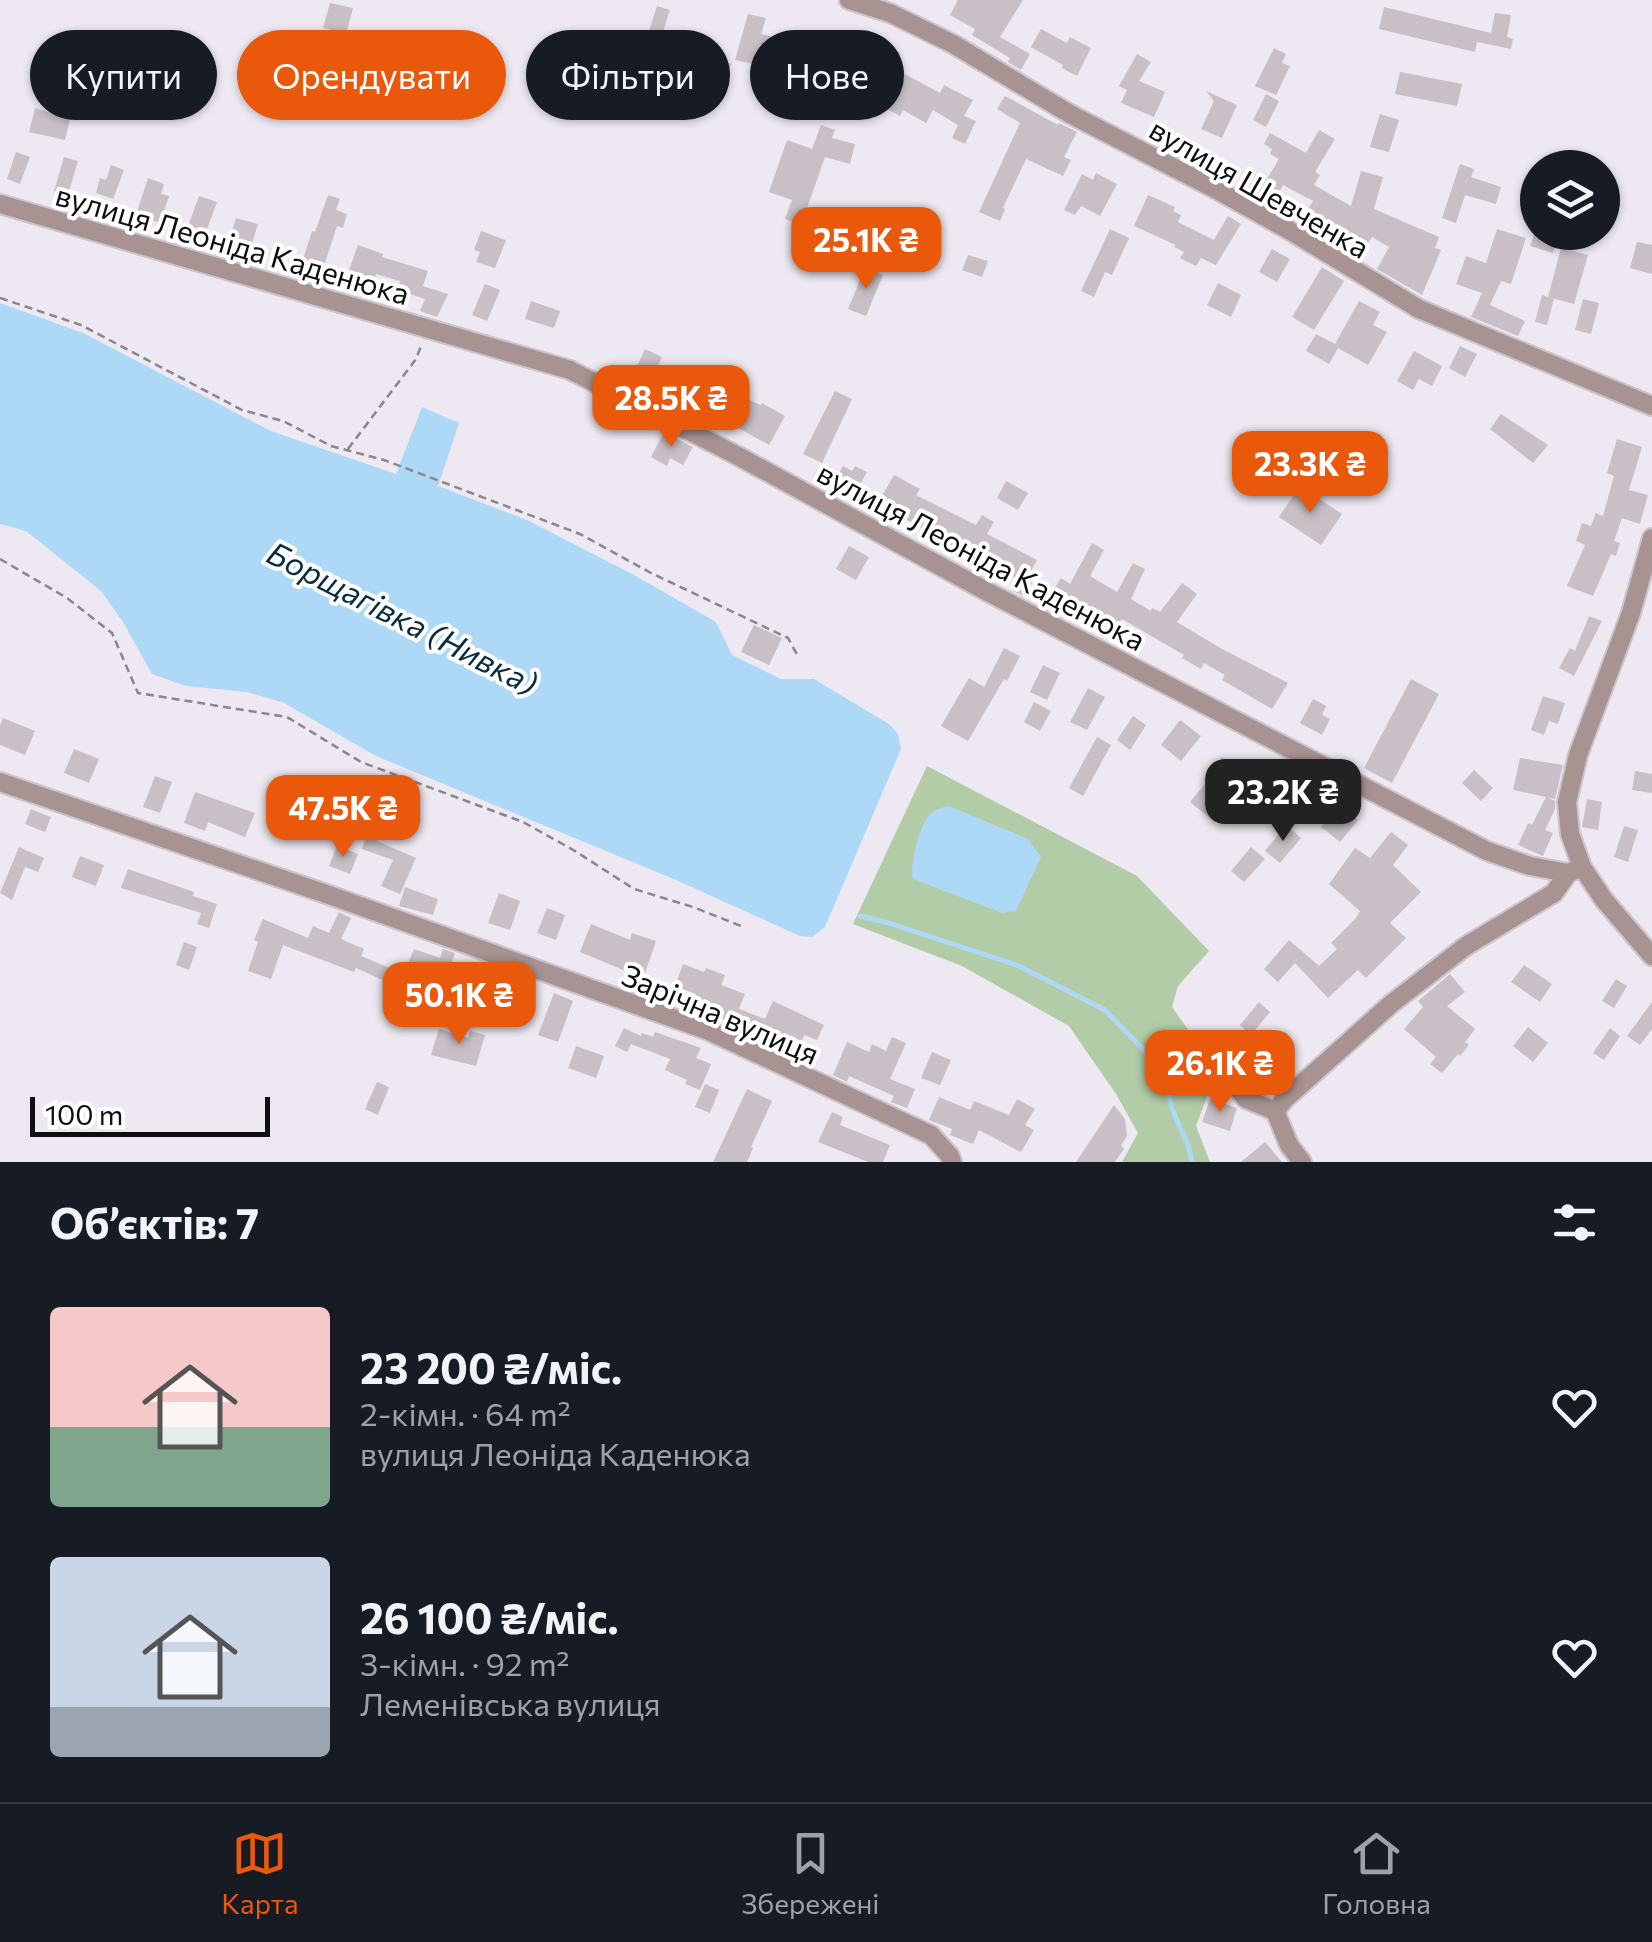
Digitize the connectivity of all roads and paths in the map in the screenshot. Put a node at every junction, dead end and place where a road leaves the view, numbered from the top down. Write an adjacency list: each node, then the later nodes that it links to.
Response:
1 (848, 0): 5 (street, вулиця Шевченка)
2 (0, 204): 4 (street, вулиця Леоніда Каденюка)
3 (0, 298): 6 (path)
4 (428, 328): 6 (path); 11 (street, вулиця Леоніда Каденюка)
5 (1652, 406)
6 (347, 450): 9 (path)
7 (1652, 538): 11 (street)
8 (0, 559): 12 (path)
9 (799, 658)
10 (0, 782): 16 (street, Зарічна вулиця)
11 (1575, 870): 13 (street); 15 (street)
12 (741, 926)
13 (1652, 956)
14 (1202, 1040): 15 (street)
15 (1275, 1111): 17 (street)
16 (952, 1162)
17 (1302, 1162)

